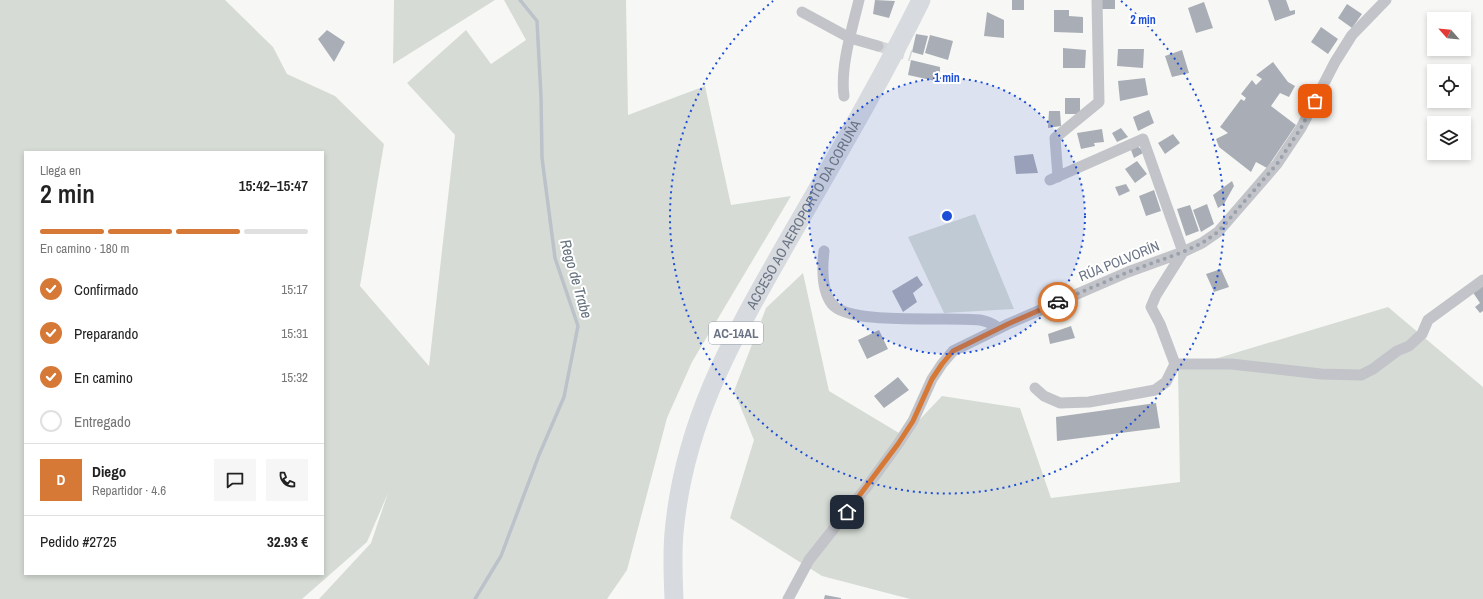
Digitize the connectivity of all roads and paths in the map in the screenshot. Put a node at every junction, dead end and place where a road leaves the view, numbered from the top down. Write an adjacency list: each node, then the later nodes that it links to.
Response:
1 (859, 0): 6 (street)
2 (921, 0): 15 (highway, ACCESO AO AEROPORTO DA CORUÑA / AC-14AL)
3 (1097, 0): 10 (street)
4 (1386, 0): 10 (street, RÚA POLVORÍN)
5 (802, 12): 6 (street)
6 (850, 38): 7 (street); 8 (street)
7 (878, 46)
8 (844, 96)
9 (824, 251): 12 (street)
10 (1183, 252): 12 (street, RÚA POLVORÍN); 13 (street)
11 (1483, 280): 13 (street)
12 (999, 328): 16 (street, RÚA POLVORÍN)
13 (1175, 364): 14 (street)
14 (1035, 388)
15 (674, 599)
16 (788, 599)

